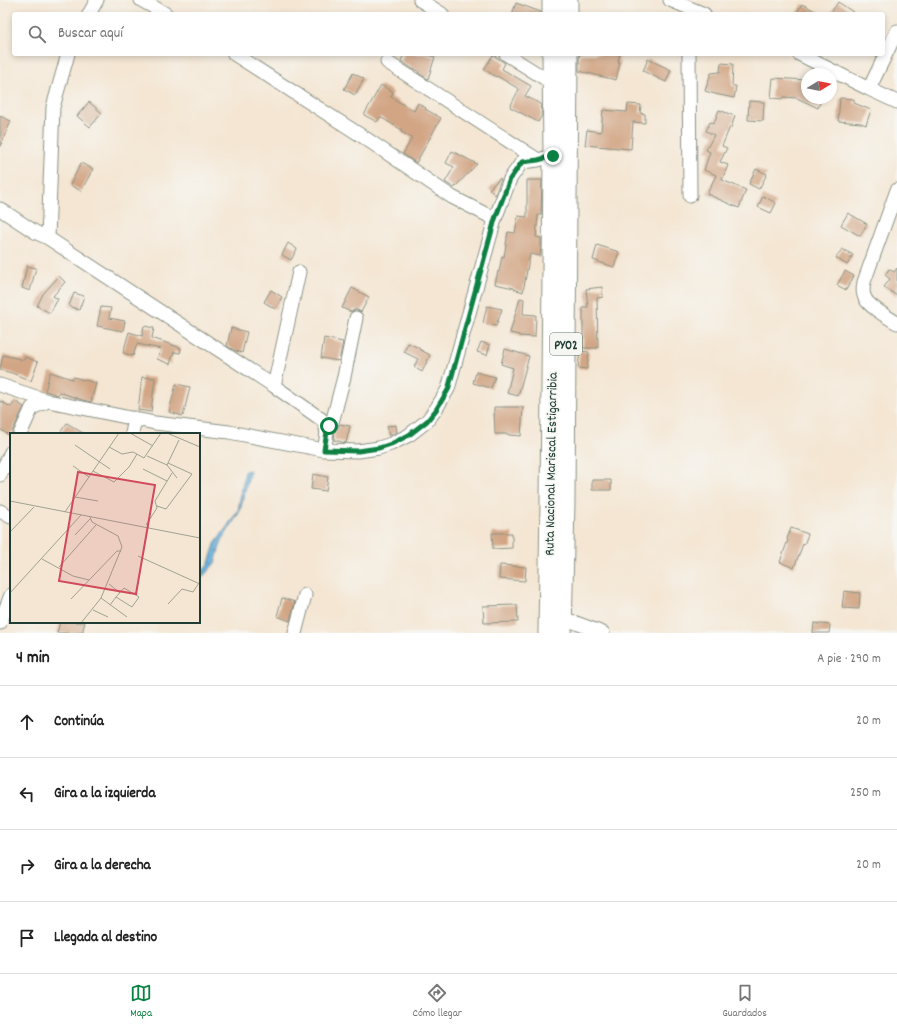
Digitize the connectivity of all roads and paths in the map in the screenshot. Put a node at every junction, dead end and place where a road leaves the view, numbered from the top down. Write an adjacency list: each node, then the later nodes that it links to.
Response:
1 (97, 0): 8 (street)
2 (141, 0): 9 (street)
3 (420, 0): 10 (street)
4 (552, 0): 11 (highway)
5 (568, 0): 12 (highway)
6 (670, 0): 7 (street)
7 (688, 11)
8 (90, 12)
9 (162, 12)
10 (439, 12)
11 (552, 12)
12 (568, 12)
13 (897, 31): 14 (street)
14 (885, 55)
15 (67, 56): 32 (street)
16 (237, 56): 31 (street)
17 (509, 56): 24 (street)
18 (552, 56): 24 (highway, Ruta Nacional Mariscal Estigarribia / PY02)
19 (568, 56): 51 (highway, Ruta Nacional Mariscal Estigarribia / PY02)
20 (689, 56): 29 (street)
21 (803, 56): 25 (street)
22 (884, 56): 25 (street)
23 (387, 62): 27 (street)
24 (552, 83): 27 (highway, Ruta Nacional Mariscal Estigarribia / PY02)
25 (868, 89): 26 (street)
26 (897, 102)
27 (545, 158): 31 (street); 53 (highway, Ruta Nacional Mariscal Estigarribia / PY02)
28 (897, 190): 35 (street)
29 (690, 196)
30 (0, 209): 32 (street)
31 (495, 219): 43 (street)
32 (48, 238): 37 (street)
33 (299, 272): 37 (street)
34 (356, 318): 40 (street)
35 (897, 323)
36 (0, 385): 38 (street)
37 (274, 386): 40 (street)
38 (48, 401): 39 (street); 41 (street)
39 (135, 418): 42 (street); 43 (street)
40 (326, 427): 43 (street)
41 (20, 433)
42 (132, 433)
43 (324, 450)
44 (10, 454): 45 (street)
45 (0, 475)
46 (0, 511): 47 (street)
47 (10, 516)
48 (305, 595): 52 (street)
49 (10, 598): 50 (street)
50 (0, 623)
51 (563, 625): 54 (street)
52 (295, 633)
53 (548, 633)
54 (603, 633)

